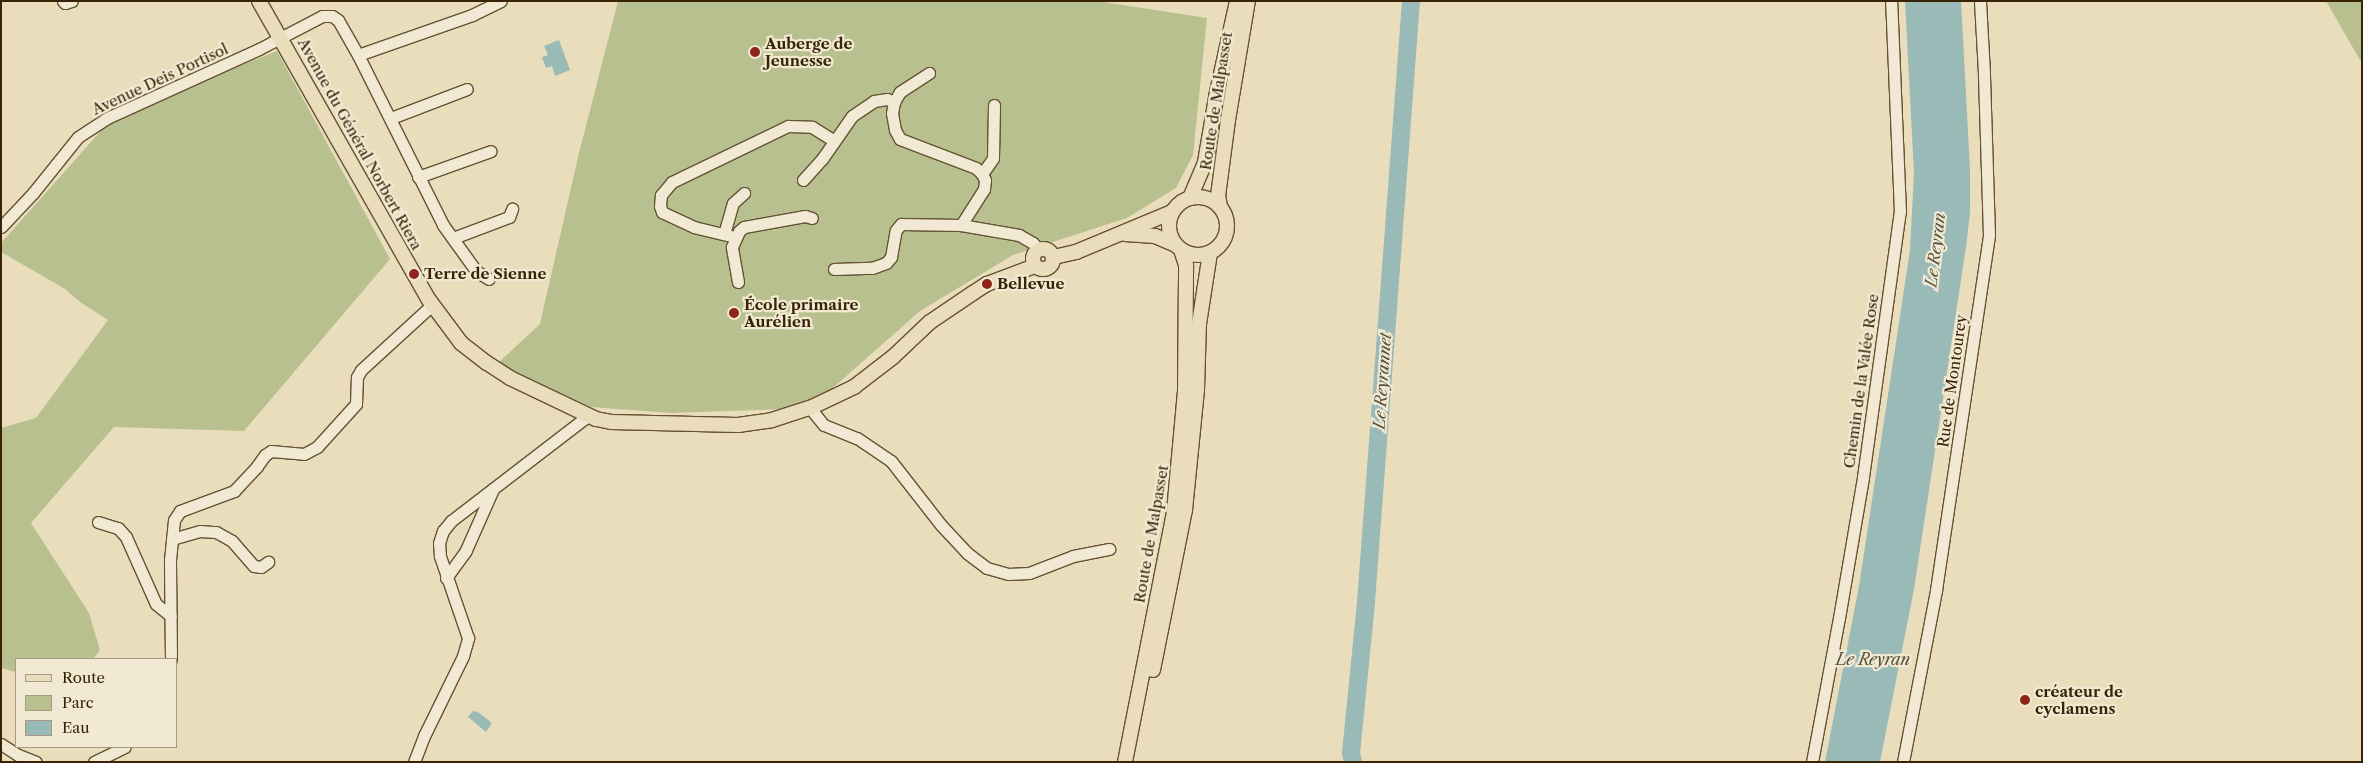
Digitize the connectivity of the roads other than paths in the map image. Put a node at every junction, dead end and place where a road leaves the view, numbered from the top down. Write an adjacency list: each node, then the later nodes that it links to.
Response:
1 (63, 1): 2 (street)
2 (72, 1)
3 (259, 1): 9 (main road, Avenue du Général Norbert Riera)
4 (501, 1): 10 (street)
5 (1237, 1): 22 (main road, Route de Malpasset)
6 (1248, 1): 23 (main road, Route de Malpasset)
7 (1891, 1): 58 (street, Chemin de la Valée Rose)
8 (1980, 1): 59 (street, Rue de Montourey)
9 (281, 38): 10 (street, Avenue Deis Portisol); 28 (street, Avenue Deis Portisol); 40 (main road, Avenue du Général Norbert Riera)
10 (358, 55): 15 (street)
11 (929, 73): 13 (street)
12 (467, 90): 15 (street)
13 (894, 102): 16 (street); 18 (street)
14 (994, 105): 18 (street)
15 (391, 118): 19 (street)
16 (834, 141): 20 (street); 30 (street)
17 (491, 151): 19 (street)
18 (982, 174): 27 (street)
19 (418, 177): 31 (street)
20 (803, 180)
21 (744, 193): 30 (street)
22 (1190, 198): 23 (main road); 25 (main road)
23 (1220, 206): 34 (main road)
24 (512, 209): 31 (street)
25 (1172, 212): 29 (main road); 32 (main road)
26 (812, 218): 30 (street)
27 (961, 225): 33 (street); 37 (street)
28 (1, 227)
29 (1119, 234): 32 (main road); 35 (main road)
30 (729, 235): 39 (street)
31 (452, 238): 38 (street)
32 (1178, 247): 34 (main road); 56 (main road, Route de Malpasset)
33 (1038, 250): 35 (main road); 36 (main road)
34 (1210, 253): 57 (main road, Route de Malpasset)
35 (1054, 257): 36 (main road)
36 (1035, 266): 41 (main road, Avenue du Général Norbert Riera)
37 (834, 269)
38 (489, 279)
39 (738, 282)
40 (432, 305): 42 (main road, Avenue du Général Norbert Riera); 45 (street)
41 (810, 408): 42 (main road, Avenue du Général Norbert Riera); 46 (street)
42 (586, 415): 43 (street)
43 (492, 489): 48 (street); 48 (street)
44 (98, 522): 49 (street)
45 (172, 539): 47 (street); 49 (street)
46 (1109, 549)
47 (268, 562)
48 (446, 578): 55 (street)
49 (171, 616): 50 (street)
50 (171, 658)
51 (1, 744): 53 (street)
52 (123, 748): 54 (street)
53 (36, 762)
54 (94, 762)
55 (414, 762)
56 (1124, 762)
57 (1134, 762)
58 (1812, 762)
59 (1904, 762)

